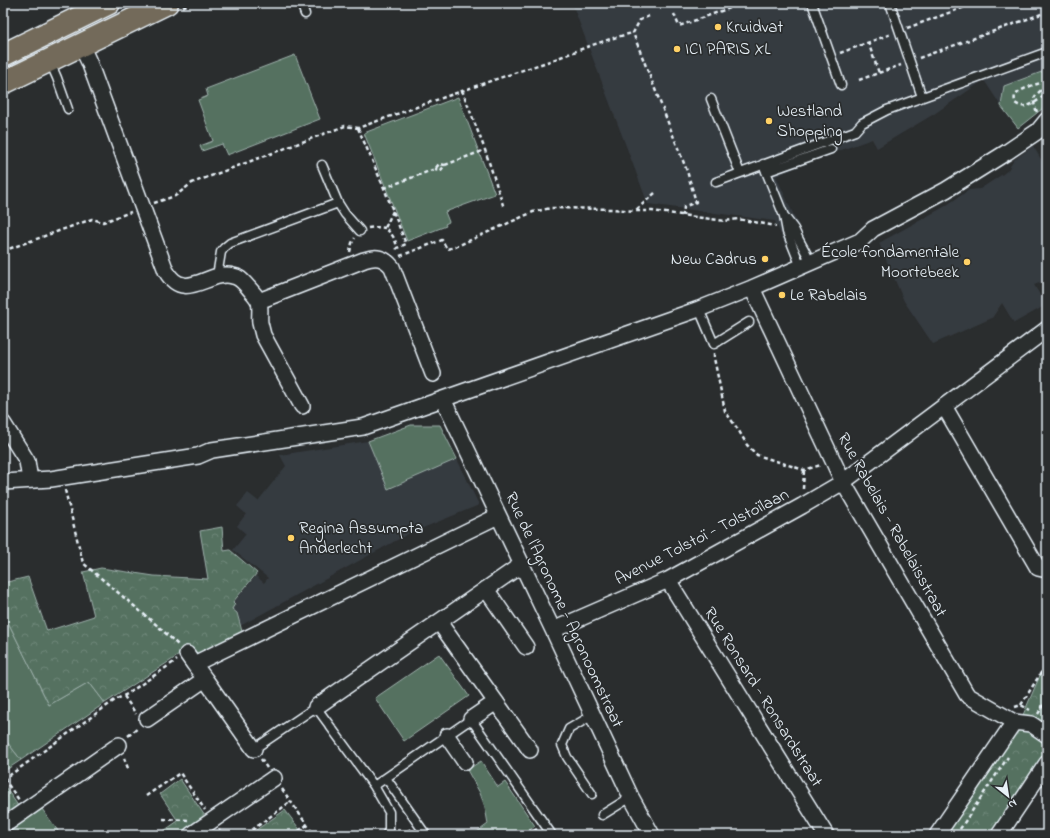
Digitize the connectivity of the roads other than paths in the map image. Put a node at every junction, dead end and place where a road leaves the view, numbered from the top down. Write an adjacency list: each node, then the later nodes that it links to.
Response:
1 (109, 3): 11 (main road)
2 (145, 3): 8 (main road)
3 (167, 3): 8 (main road)
4 (300, 3): 7 (lane)
5 (812, 3): 14 (lane)
6 (890, 3): 15 (lane)
7 (305, 14)
8 (118, 27): 9 (main road)
9 (81, 45): 12 (main road); 28 (street)
10 (1047, 52): 15 (lane)
11 (3, 55)
12 (49, 60): 13 (main road); 17 (lane)
13 (3, 83)
14 (842, 85)
15 (922, 97): 21 (lane)
16 (711, 100): 22 (lane)
17 (68, 109)
18 (1042, 116): 27 (street)
19 (831, 149): 21 (lane)
20 (322, 165): 24 (lane)
21 (765, 168): 22 (lane); 25 (lane)
22 (740, 173): 23 (lane)
23 (716, 182)
24 (338, 203): 26 (lane); 28 (lane)
25 (784, 216): 27 (lane); 27 (lane)
26 (360, 231)
27 (806, 265): 29 (street)
28 (218, 276): 30 (street)
29 (752, 288): 31 (street); 41 (street, Rue Rabelais - Rabelaisstraat)
30 (259, 301): 34 (street); 36 (street)
31 (699, 309): 32 (lane); 35 (street)
32 (749, 322)
33 (1046, 332): 37 (street, Avenue Tolstoï - Tolstoïlaan)
34 (433, 374)
35 (443, 399): 39 (street); 42 (street, Rue de l'Agronome - Agronoomstraat)
36 (302, 406)
37 (944, 406): 41 (street, Avenue Tolstoï - Tolstoïlaan); 44 (street)
38 (3, 423): 39 (street)
39 (30, 480): 40 (street)
40 (3, 482)
41 (843, 482): 45 (street, Avenue Tolstoï - Tolstoïlaan); 56 (street, Rue Rabelais - Rabelaisstraat)
42 (498, 516): 43 (street, Rue de l'Agronome - Agronoomstraat); 50 (street)
43 (521, 565): 46 (street); 48 (street, Rue de l'Agronome - Agronoomstraat)
44 (1047, 570)
45 (668, 580): 48 (street, Avenue Tolstoï - Tolstoïlaan); 76 (street, Rue Ronsard - Ronsardstraat)
46 (486, 589): 47 (street); 49 (street)
47 (439, 622): 51 (street); 52 (street)
48 (553, 630): 53 (street, Rue de l'Agronome - Agronoomstraat)
49 (526, 647)
50 (205, 679): 55 (street); 60 (street)
51 (496, 702): 54 (street); 61 (street)
52 (316, 707): 60 (lane); 66 (lane)
53 (593, 715): 67 (lane); 68 (street, Rue de l'Agronome - Agronoomstraat)
54 (471, 719): 58 (lane); 75 (lane)
55 (145, 721)
56 (1014, 722): 57 (street, Rue Rabelais - Rabelaisstraat); 77 (street)
57 (1047, 735)
58 (446, 736): 62 (street); 65 (lane)
59 (119, 745): 70 (street)
60 (254, 749)
61 (530, 750)
62 (465, 762)
63 (1047, 763): 78 (street)
64 (274, 778): 72 (street)
65 (386, 778): 66 (lane); 74 (lane)
66 (374, 786): 73 (lane)
67 (592, 794)
68 (631, 797): 69 (lane); 71 (street, Rue de l'Agronome - Agronoomstraat)
69 (602, 815)
70 (3, 826)
71 (648, 834)
72 (191, 835)
73 (386, 835)
74 (426, 835)
75 (552, 835)
76 (826, 835)
77 (937, 835)
78 (999, 835)

